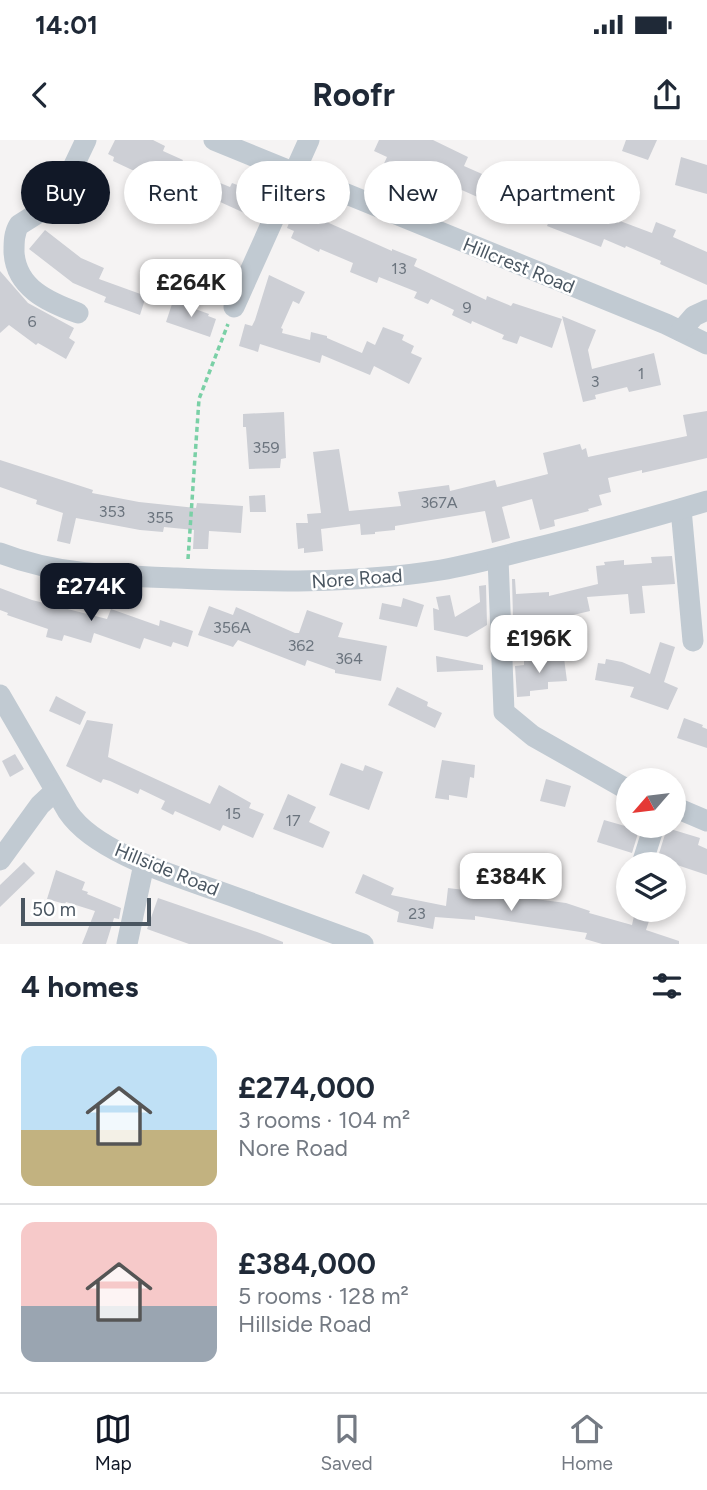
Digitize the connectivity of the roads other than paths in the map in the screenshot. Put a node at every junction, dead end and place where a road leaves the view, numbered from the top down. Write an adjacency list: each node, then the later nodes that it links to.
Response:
1 (86, 140): 7 (street)
2 (214, 140): 4 (street, Hillcrest Road)
3 (309, 140): 5 (street)
4 (265, 161)
5 (299, 161)
6 (350, 196): 12 (street, Hillcrest Road)
7 (9, 223): 11 (street)
8 (271, 224): 9 (street)
9 (234, 307)
10 (707, 310): 12 (street)
11 (78, 313)
12 (681, 331): 13 (street, Hillcrest Road)
13 (707, 344)
14 (707, 500): 15 (street, Nore Road)
15 (681, 509): 17 (street, Nore Road); 18 (street)
16 (0, 553): 17 (street, Nore Road)
17 (498, 558): 20 (street)
18 (693, 641)
19 (0, 695): 21 (street, Hillside Road)
20 (616, 783)
21 (55, 791): 24 (street); 25 (street, Hillside Road)
22 (686, 812): 23 (street)
23 (707, 821)
24 (0, 860)
25 (144, 864): 26 (street); 27 (street, Hillside Road)
26 (127, 944)
27 (363, 944)

